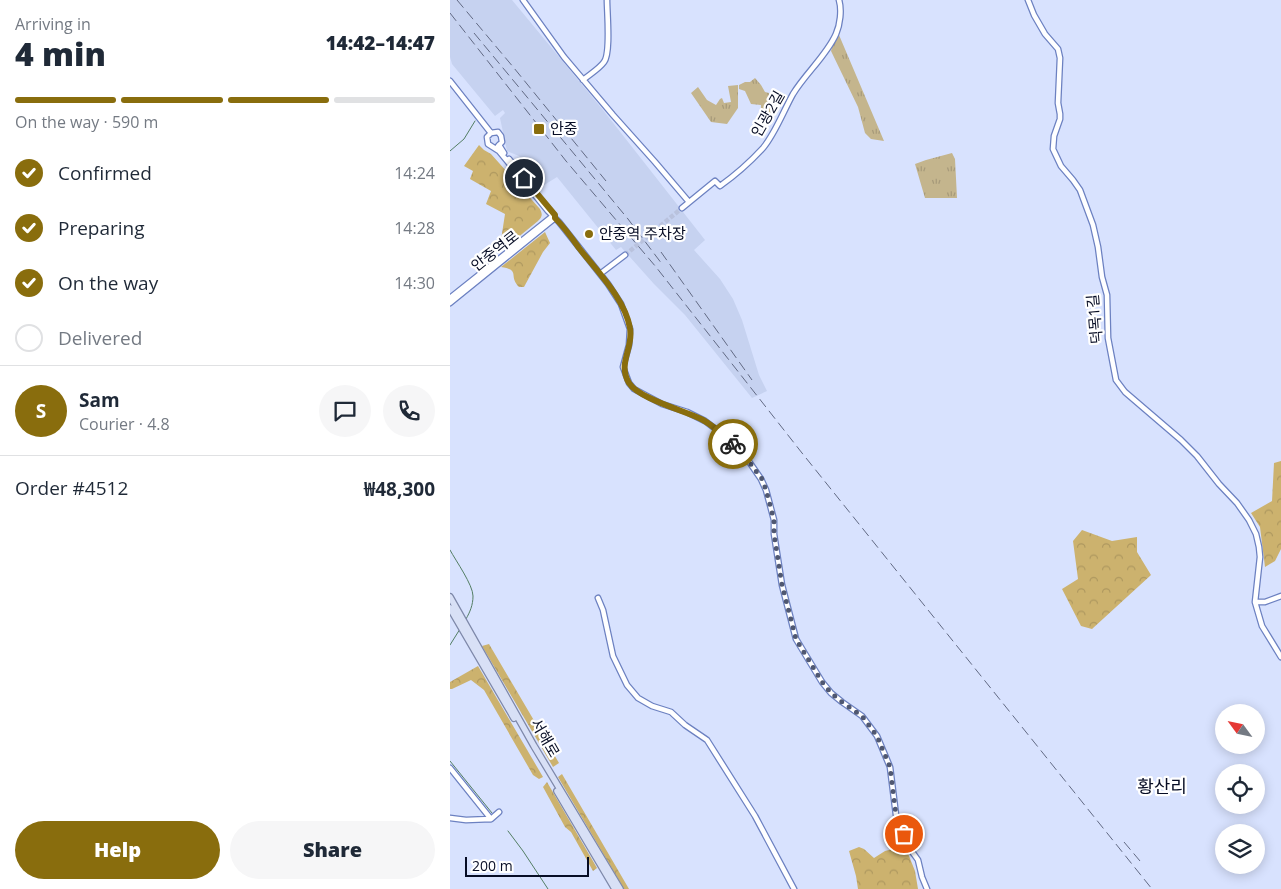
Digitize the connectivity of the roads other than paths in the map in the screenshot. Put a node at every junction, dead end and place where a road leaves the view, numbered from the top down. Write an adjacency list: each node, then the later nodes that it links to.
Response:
1 (523, 0): 5 (street)
2 (607, 0): 5 (street)
3 (839, 0): 9 (street, 인광2길)
4 (1028, 0): 19 (street, 덕목1길)
5 (583, 80): 9 (street)
6 (450, 81): 7 (street)
7 (491, 133): 8 (street); 8 (street)
8 (497, 146): 11 (street)
9 (689, 202): 10 (street, 인광2길)
10 (682, 208)
11 (554, 217): 13 (street); 14 (street); 15 (street, 안중역로)
12 (625, 255): 13 (street)
13 (600, 274): 31 (street)
14 (450, 298)
15 (450, 303)
16 (1281, 596): 19 (street)
17 (450, 597): 21 (main road, 서해로)
18 (598, 598): 30 (street)
19 (1255, 602): 23 (street, 덕목1길)
20 (450, 608): 21 (main road, 서해로)
21 (458, 621): 22 (main road, 서해로)
22 (465, 629): 28 (main road, 서해로); 29 (main road, 서해로)
23 (1281, 656)
24 (450, 768): 27 (street)
25 (499, 812): 27 (street)
26 (450, 818): 27 (street)
27 (491, 819)
28 (615, 889)
29 (620, 889)
30 (794, 889)
31 (927, 889)

